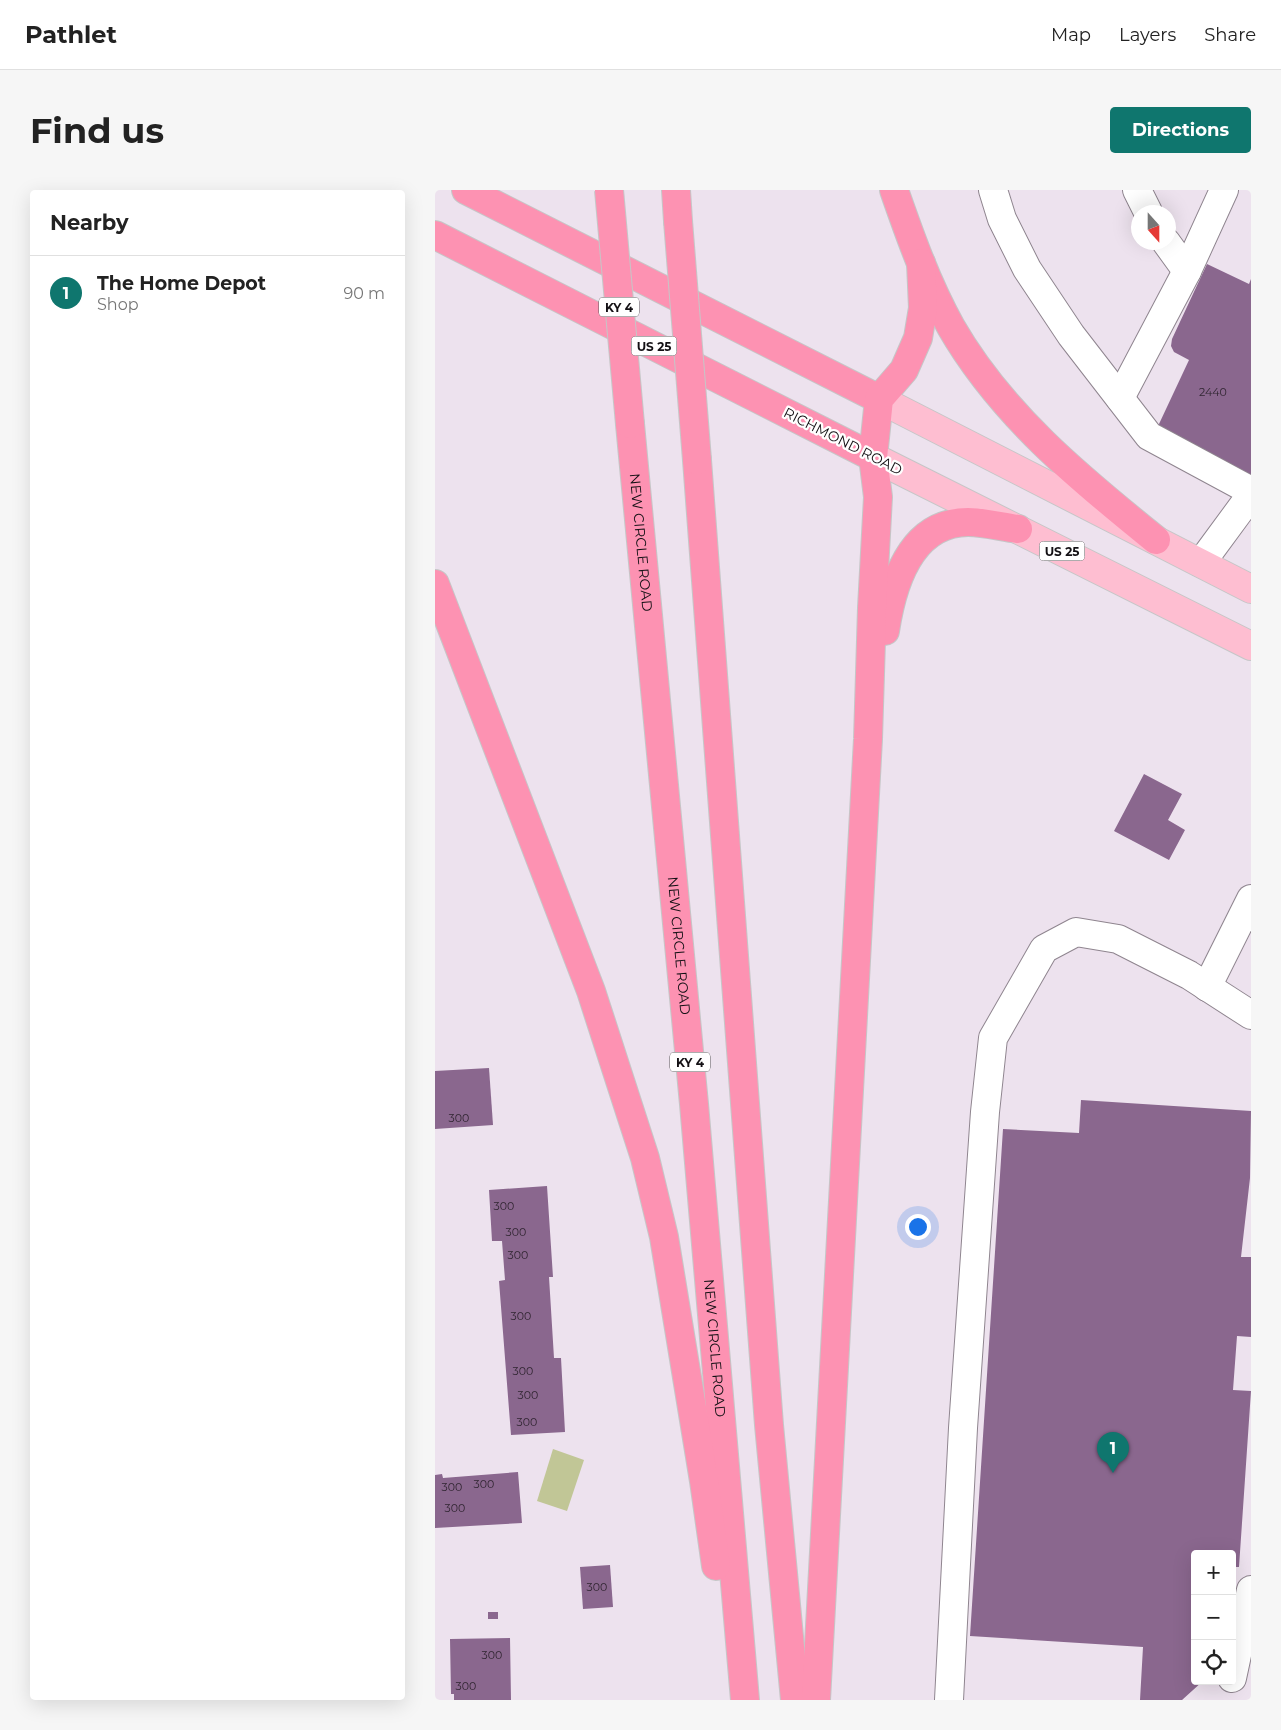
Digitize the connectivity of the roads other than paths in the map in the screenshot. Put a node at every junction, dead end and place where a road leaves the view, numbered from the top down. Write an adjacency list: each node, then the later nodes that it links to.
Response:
1 (466, 190): 14 (highway)
2 (609, 190): 31 (highway, NEW CIRCLE ROAD / KY 4, bridge)
3 (676, 190): 32 (highway, bridge)
4 (894, 190): 11 (highway)
5 (993, 190): 13 (lane)
6 (1137, 190): 8 (lane)
7 (1224, 190): 12 (lane)
8 (1144, 205)
9 (435, 235): 15 (highway, RICHMOND ROAD / US 25)
10 (1173, 250): 12 (lane)
11 (921, 263): 14 (highway); 18 (highway)
12 (1187, 271): 13 (lane)
13 (1120, 398): 16 (lane)
14 (879, 399): 15 (highway); 18 (main road)
15 (873, 457): 17 (main road, RICHMOND ROAD / US 25); 23 (highway)
16 (1251, 493): 19 (lane)
17 (1018, 529): 22 (main road, RICHMOND ROAD / US 25); 23 (highway)
18 (1156, 540): 19 (main road)
19 (1201, 563): 21 (main road)
20 (435, 584): 30 (highway)
21 (1251, 589)
22 (1251, 646)
23 (868, 739): 33 (highway)
24 (1251, 899): 25 (lane)
25 (1207, 987): 26 (lane); 34 (lane)
26 (1251, 1015)
27 (1251, 1590): 28 (lane)
28 (1236, 1661)
29 (1231, 1685): 35 (lane)
30 (734, 1700)
31 (745, 1700)
32 (795, 1700)
33 (816, 1700)
34 (949, 1700)
35 (1228, 1700)

